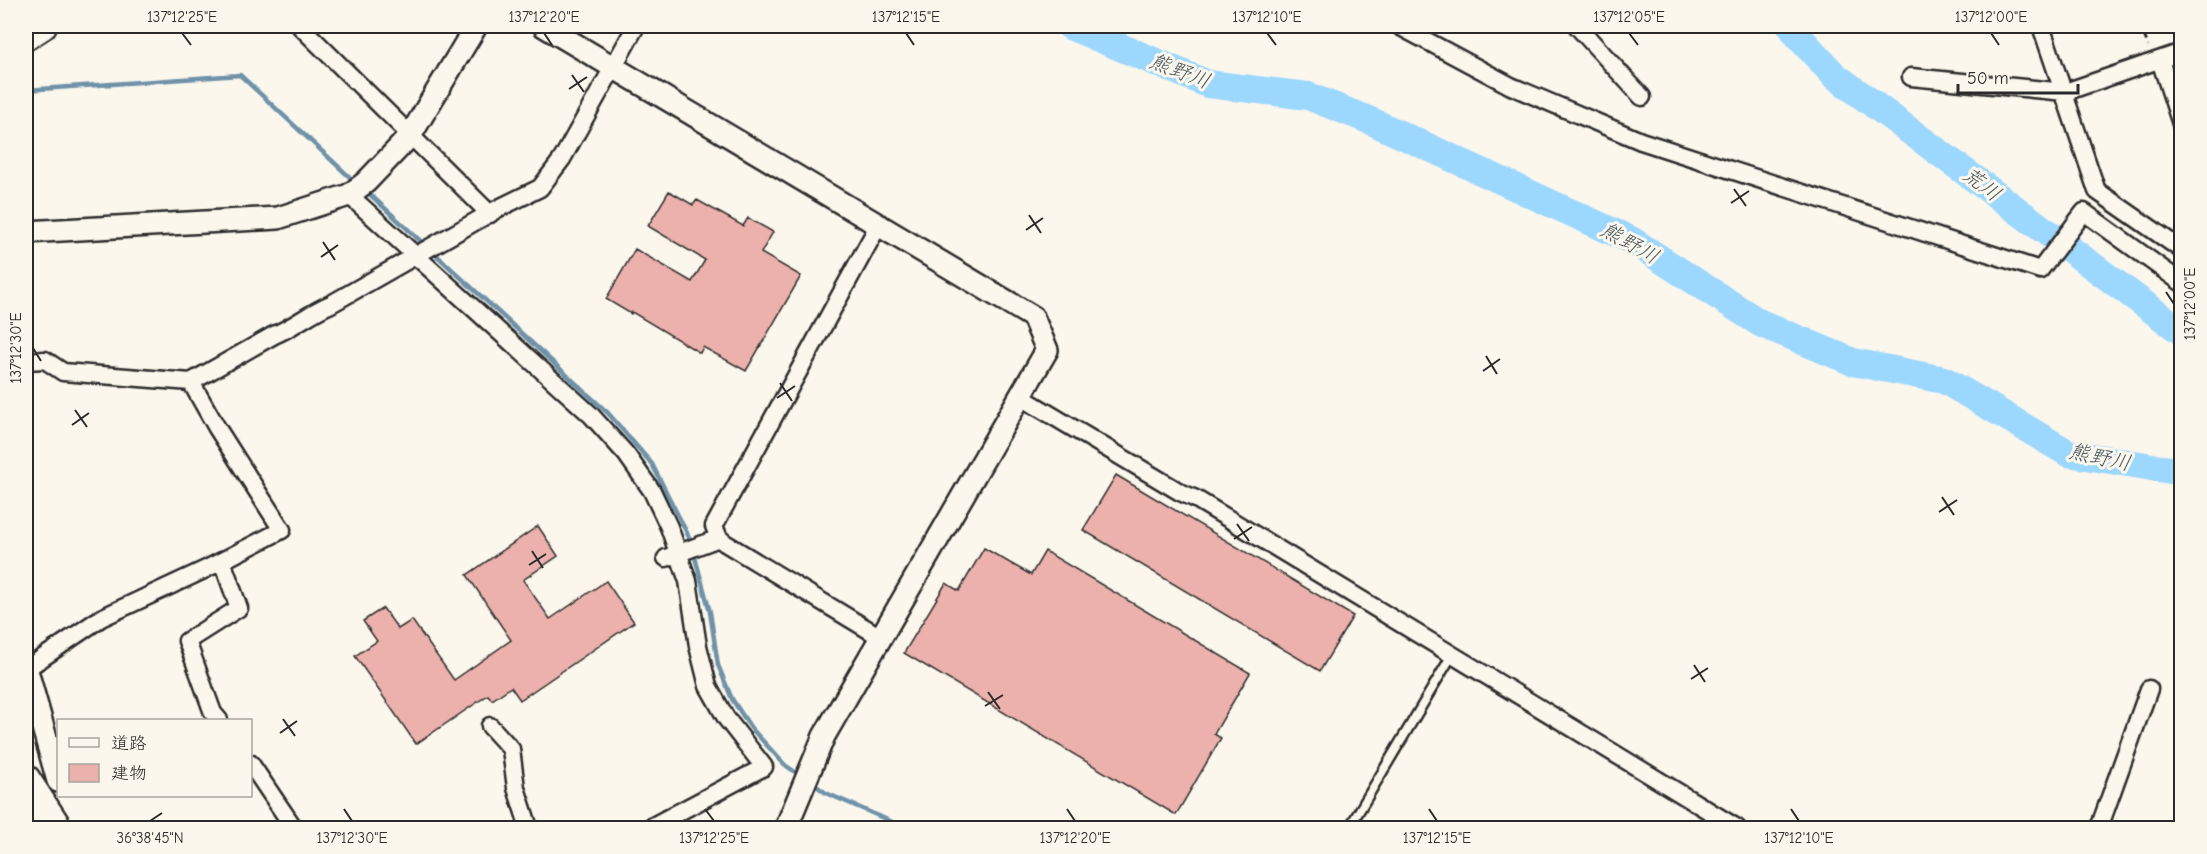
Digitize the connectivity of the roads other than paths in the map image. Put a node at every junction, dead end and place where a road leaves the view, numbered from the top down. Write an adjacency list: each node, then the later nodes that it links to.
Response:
1 (43, 26): 9 (main road)
2 (300, 26): 17 (street)
3 (476, 26): 17 (street)
4 (544, 26): 12 (street)
5 (636, 26): 12 (street)
6 (1400, 26): 24 (street)
7 (1577, 26): 15 (street)
8 (2041, 26): 14 (street)
9 (26, 37)
10 (2181, 52): 11 (street)
11 (2157, 61): 14 (street); 16 (street)
12 (614, 66): 19 (street); 20 (street)
13 (1911, 77): 14 (street)
14 (2065, 92): 22 (street)
15 (1642, 97)
16 (2181, 127)
17 (410, 136): 18 (street); 19 (street)
18 (349, 195): 21 (street); 23 (street)
19 (490, 214): 23 (street)
20 (878, 226): 27 (street); 28 (street)
21 (26, 232)
22 (2181, 250)
23 (416, 256): 26 (street); 29 (street)
24 (2181, 282)
25 (26, 361): 26 (street)
26 (191, 382): 30 (street)
27 (1021, 397): 31 (street); 32 (street)
28 (718, 538): 29 (street); 31 (street)
29 (672, 555): 43 (street)
30 (222, 561): 33 (street); 35 (street)
31 (882, 638): 44 (street)
32 (1452, 654): 45 (lane); 46 (street)
33 (26, 668): 38 (street)
34 (2149, 689): 47 (street)
35 (218, 719)
36 (490, 726): 42 (street)
37 (252, 767): 41 (street)
38 (57, 777)
39 (26, 779): 40 (highway)
40 (57, 814)
41 (294, 828)
42 (530, 828)
43 (649, 828)
44 (786, 828)
45 (1349, 828)
46 (1737, 828)
47 (2099, 828)

